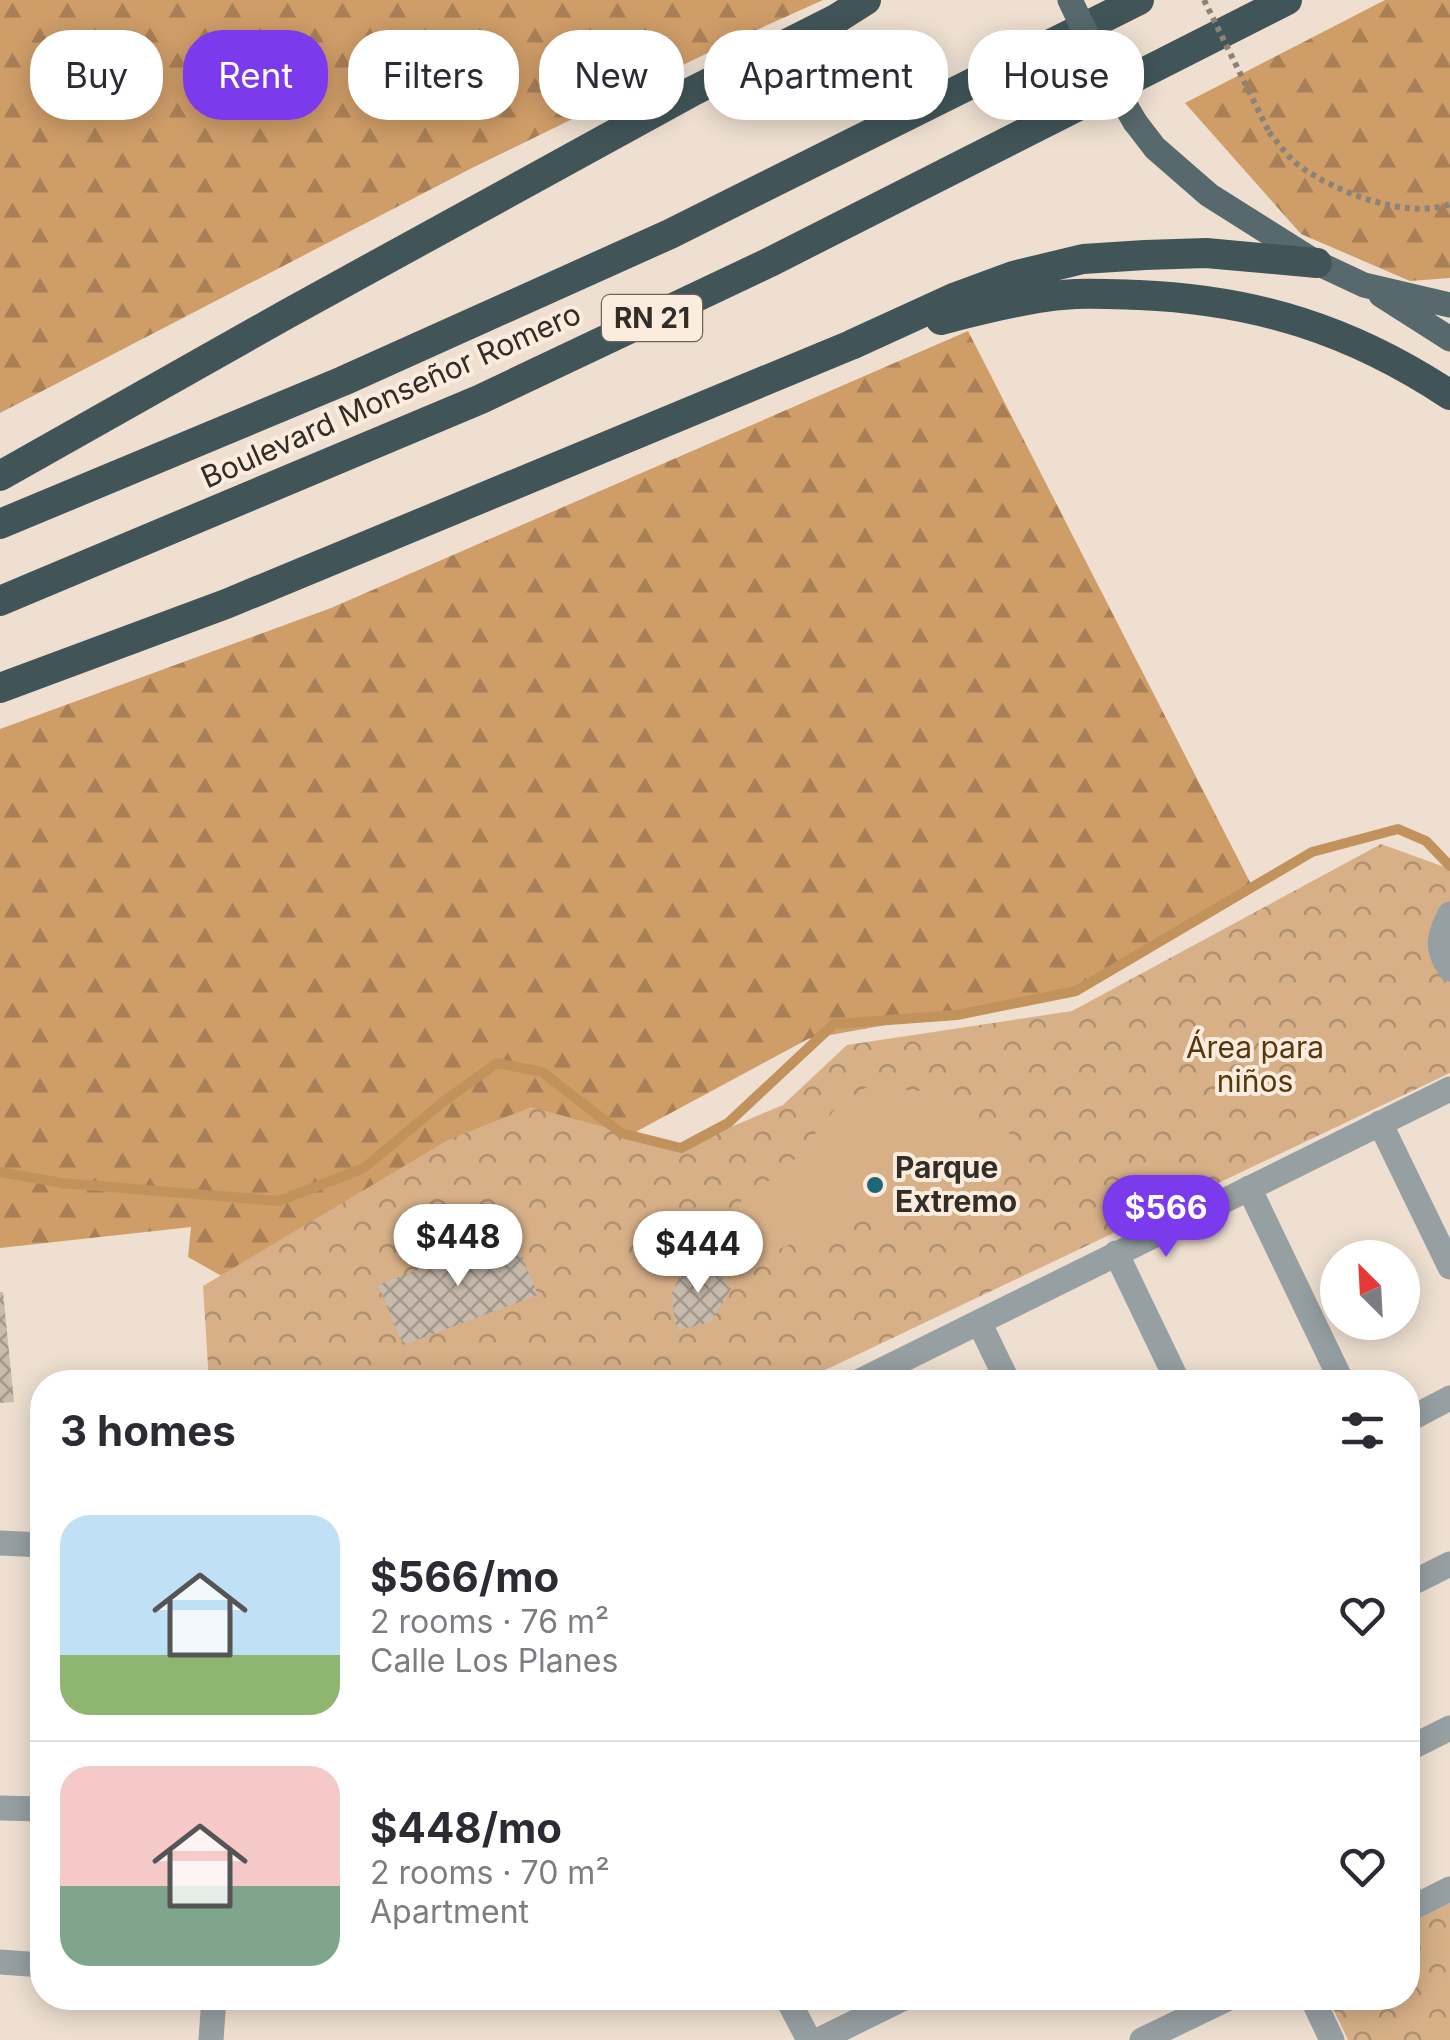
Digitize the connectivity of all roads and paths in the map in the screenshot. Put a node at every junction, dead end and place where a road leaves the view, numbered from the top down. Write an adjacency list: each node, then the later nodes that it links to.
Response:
1 (866, 0): 13 (highway)
2 (1070, 0): 7 (main road, bridge)
3 (1140, 0): 14 (highway, Boulevard Monseñor Romero / RN 21)
4 (1204, 0): 6 (path, bridge)
5 (1288, 0): 15 (highway, Boulevard Monseñor Romero / RN 21)
6 (1450, 204)
7 (1317, 263): 8 (main road); 11 (highway)
8 (1364, 284): 9 (main road); 10 (main road)
9 (1450, 305)
10 (1450, 340)
11 (851, 344): 12 (highway); 16 (highway)
12 (1450, 395)
13 (0, 476)
14 (0, 524)
15 (0, 601)
16 (0, 688)
17 (1450, 914): 18 (street)
18 (1450, 969)
19 (1450, 1088): 20 (street)
20 (1380, 1123): 21 (street); 23 (street)
21 (1249, 1188): 22 (street); 28 (street)
22 (1116, 1254): 24 (street); 27 (street)
23 (1450, 1268)
24 (979, 1322): 25 (street); 26 (street)
25 (882, 1370)
26 (1002, 1370)
27 (1172, 1370)
28 (1336, 1370)
29 (1450, 1398): 30 (street)
30 (1420, 1414)
31 (0, 1544): 32 (street)
32 (30, 1544)
33 (1450, 1564): 34 (street)
34 (1420, 1580)
35 (1450, 1728): 36 (street)
36 (1420, 1742)
37 (0, 1808): 38 (street)
38 (30, 1809)
39 (1450, 1889): 40 (street)
40 (1420, 1904)
41 (0, 1962): 42 (street)
42 (30, 1964)
43 (213, 2010): 48 (street)
44 (794, 2010): 49 (street)
45 (880, 2010): 50 (street)
46 (1204, 2010): 51 (street)
47 (1318, 2010): 52 (street)
48 (211, 2040)
49 (808, 2040)
50 (819, 2040)
51 (1142, 2040)
52 (1332, 2040)

